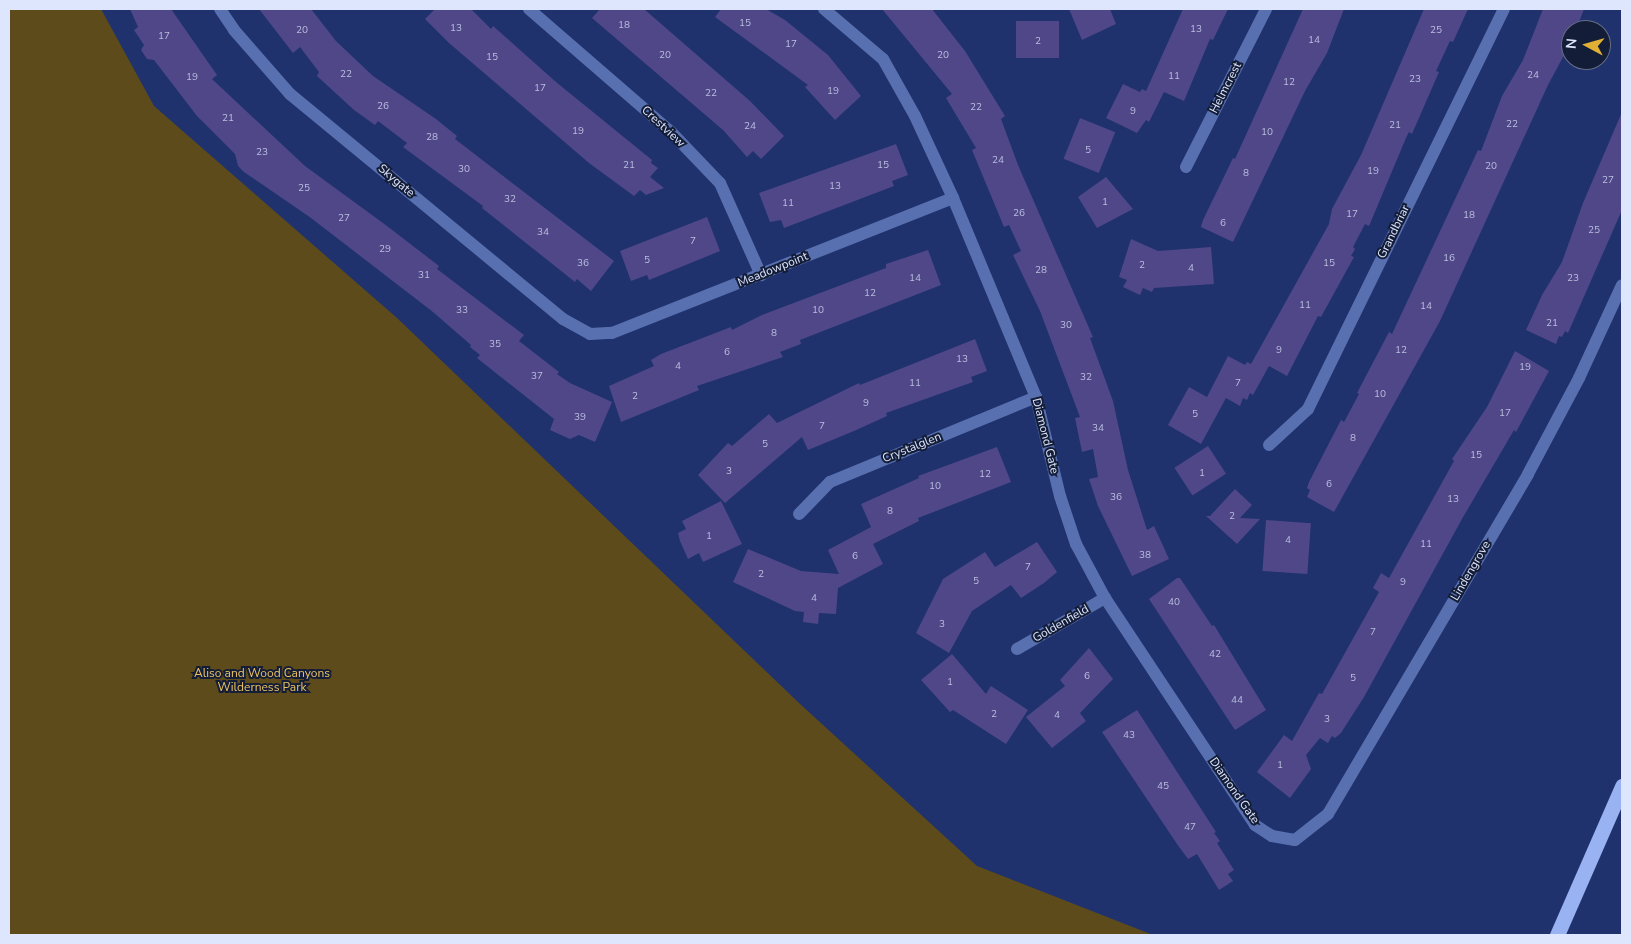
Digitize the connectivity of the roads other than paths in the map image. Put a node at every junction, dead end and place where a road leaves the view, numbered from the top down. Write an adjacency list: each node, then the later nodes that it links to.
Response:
1 (220, 9): 10 (street, Skygate)
2 (528, 9): 8 (street, Crestview)
3 (824, 9): 7 (street, Diamond Gate)
4 (1266, 9): 6 (street, Helmcrest)
5 (1504, 9): 12 (street, Grandbriar)
6 (1186, 167)
7 (953, 198): 8 (street, Meadowpoint); 11 (street, Diamond Gate)
8 (761, 275): 10 (street, Meadowpoint)
9 (1622, 285): 17 (street, Lindengrove)
10 (590, 334)
11 (1036, 397): 13 (street, Crystalglen); 14 (street, Diamond Gate)
12 (1269, 445)
13 (799, 514)
14 (1106, 598): 15 (street, Goldenfield); 17 (street, Diamond Gate)
15 (1017, 649)
16 (1622, 786): 18 (highway)
17 (1295, 840)
18 (1557, 935)

